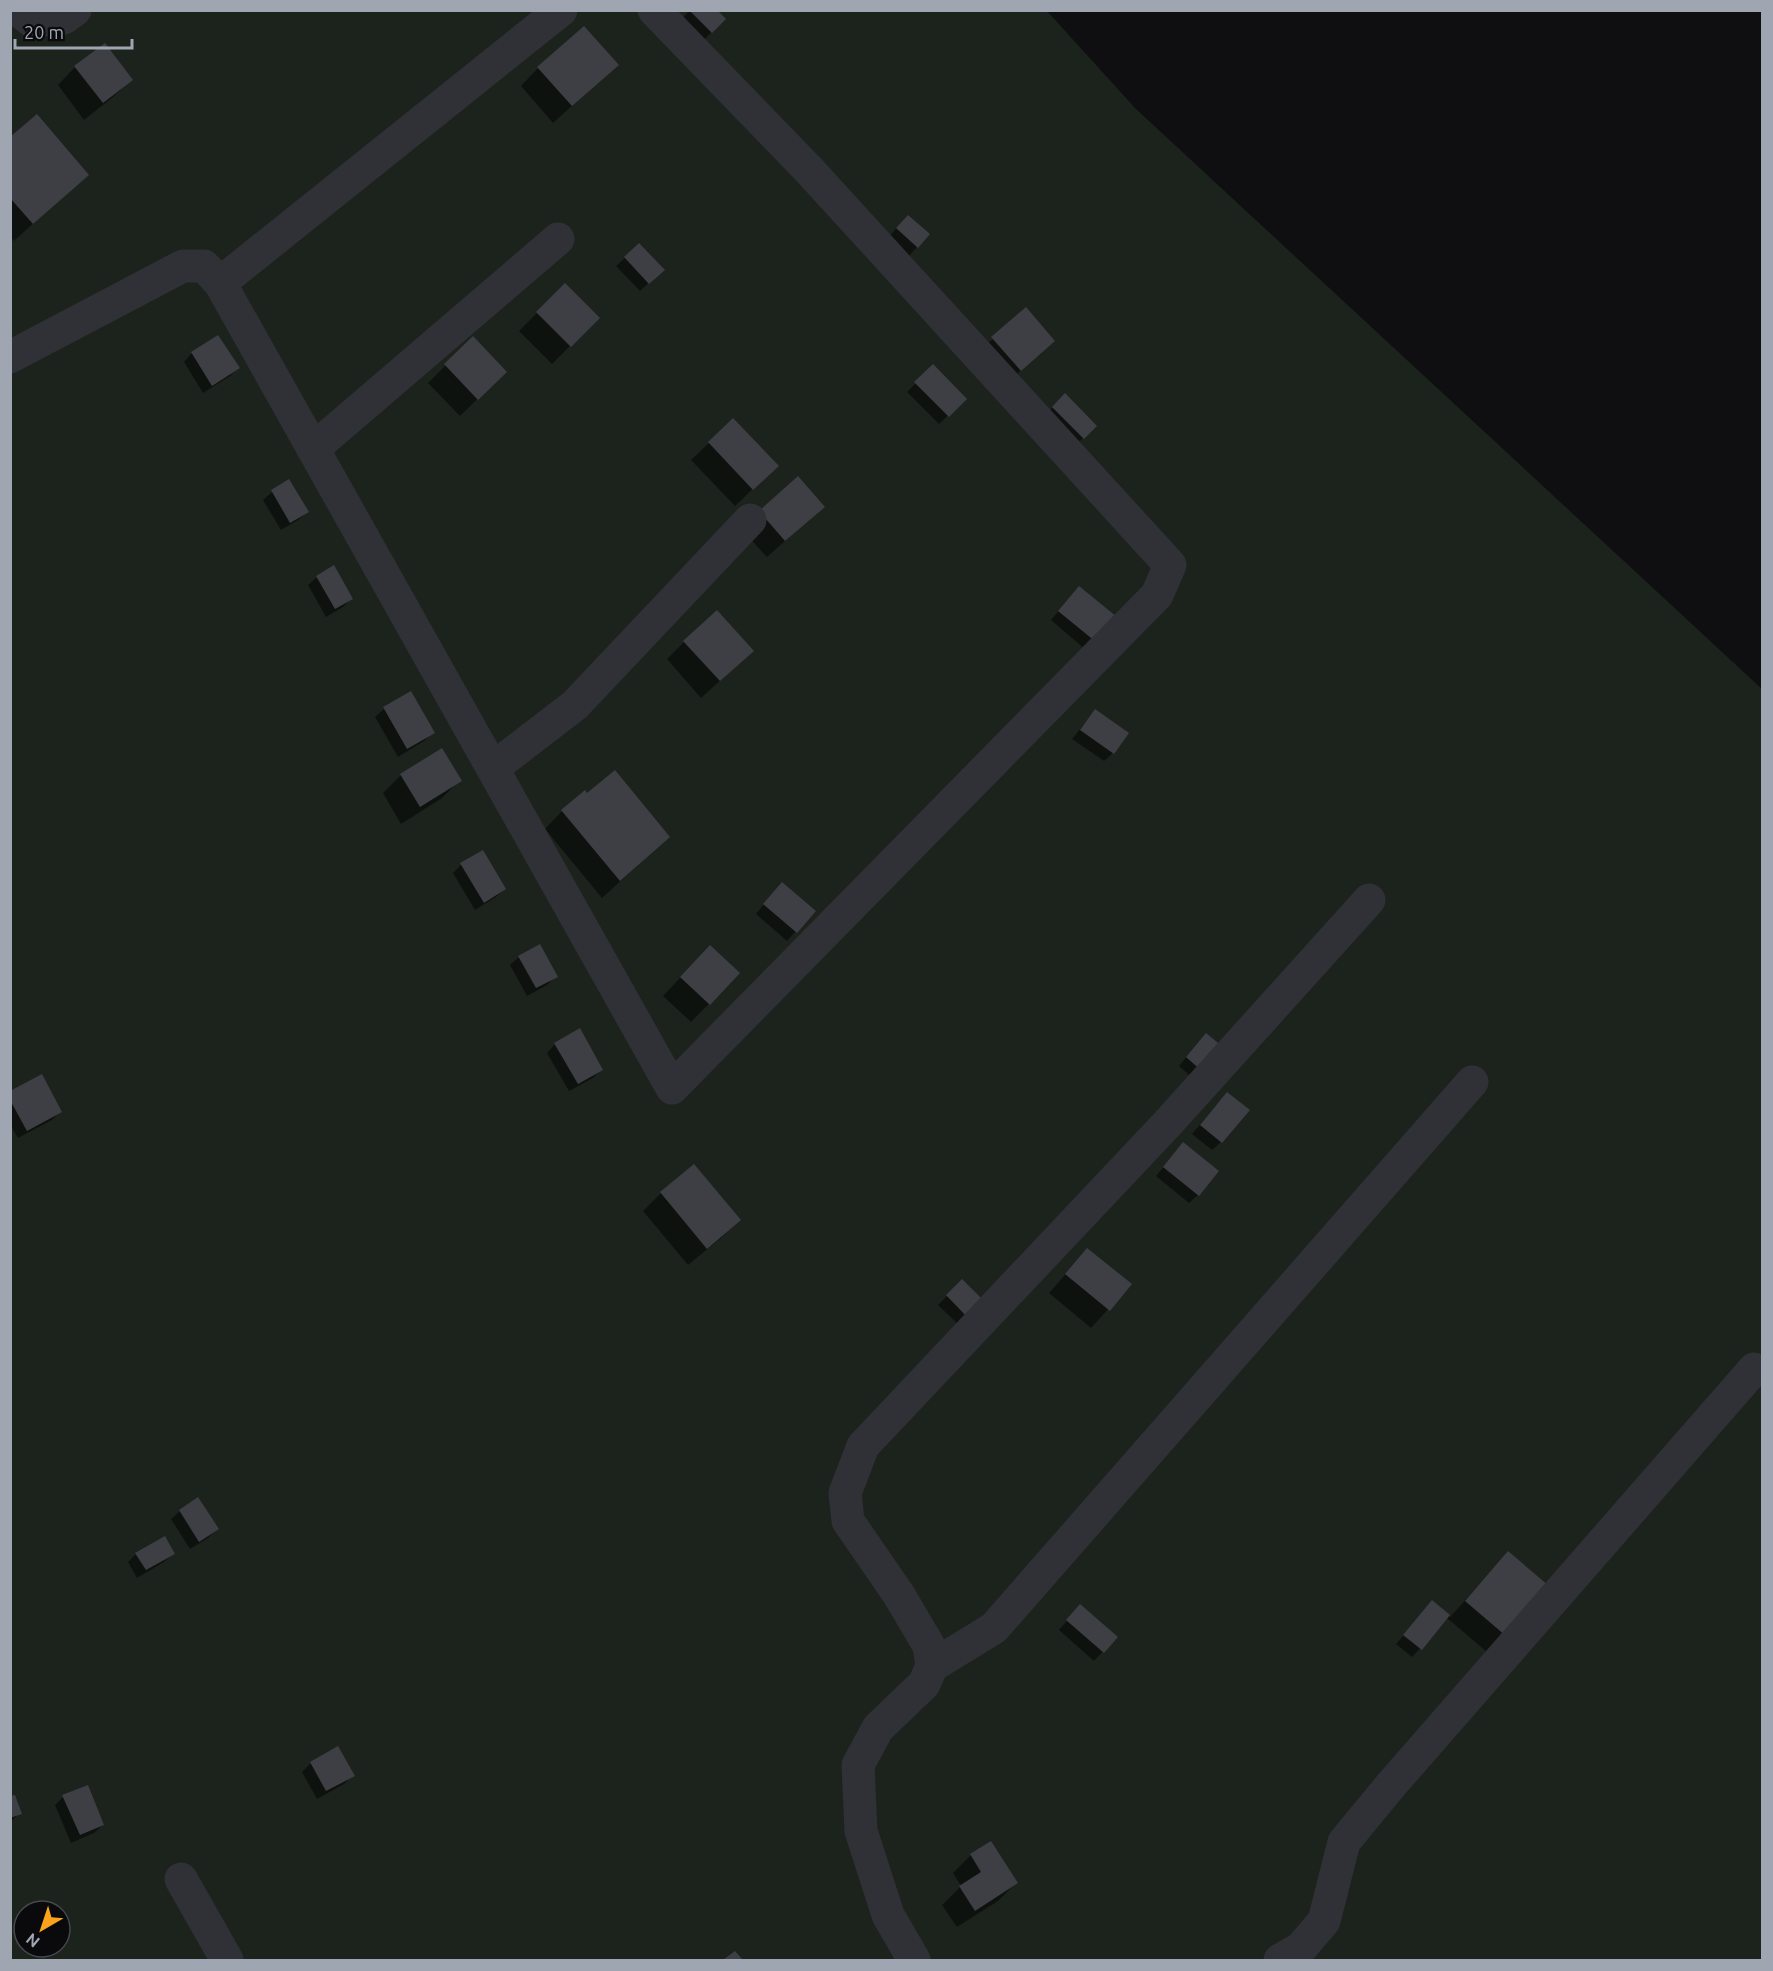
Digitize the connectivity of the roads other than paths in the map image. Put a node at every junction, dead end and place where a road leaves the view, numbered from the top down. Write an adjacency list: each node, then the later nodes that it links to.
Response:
1 (18, 10): 2 (street)
2 (75, 10)
3 (561, 10): 6 (street)
4 (654, 10): 10 (street)
5 (558, 239): 8 (street)
6 (220, 283): 7 (street); 8 (street)
7 (10, 357)
8 (314, 449): 10 (street)
9 (750, 520): 10 (street)
10 (493, 768)
11 (1369, 900): 14 (street)
12 (1472, 1082): 14 (street)
13 (1754, 1369): 18 (street)
14 (932, 1666): 17 (street)
15 (181, 1879): 16 (street)
16 (227, 1960)
17 (914, 1960)
18 (1280, 1960)

